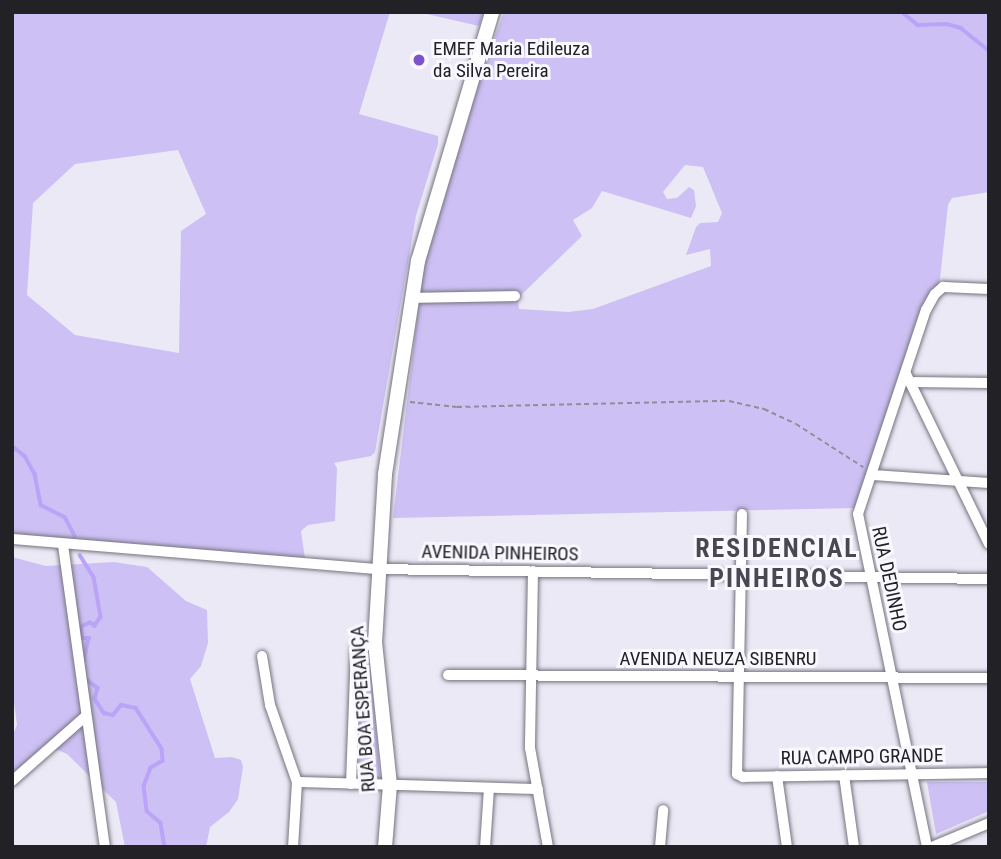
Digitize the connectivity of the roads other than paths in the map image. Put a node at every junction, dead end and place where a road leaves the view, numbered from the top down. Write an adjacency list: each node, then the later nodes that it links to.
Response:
1 (492, 12): 4 (main road, RUA BOA ESPERANÇA)
2 (989, 289): 5 (street, RUA DEDINHO)
3 (515, 296): 4 (street)
4 (411, 298): 14 (main road, RUA BOA ESPERANÇA)
5 (908, 378): 6 (street); 7 (street, RUA DEDINHO); 8 (street)
6 (989, 383)
7 (873, 475): 8 (street); 17 (street, RUA DEDINHO)
8 (956, 482): 9 (street); 12 (street)
9 (989, 483)
10 (742, 514): 16 (street)
11 (12, 539): 13 (street, AVENIDA PINHEIROS)
12 (989, 544)
13 (63, 545): 14 (street, AVENIDA PINHEIROS); 26 (street)
14 (377, 569): 15 (street, AVENIDA PINHEIROS); 19 (main road, RUA BOA ESPERANÇA)
15 (533, 571): 16 (street, AVENIDA PINHEIROS); 22 (street)
16 (739, 575): 17 (street, AVENIDA PINHEIROS); 24 (street)
17 (872, 577): 18 (street, AVENIDA PINHEIROS); 23 (street, RUA DEDINHO)
18 (989, 579)
19 (375, 643): 33 (street); 34 (main road, RUA BOA ESPERANÇA)
20 (262, 656): 32 (street)
21 (448, 675): 22 (street, AVENIDA NEUZA SIBENRU)
22 (532, 676): 24 (street, AVENIDA NEUZA SIBENRU); 36 (street)
23 (892, 676): 24 (street, AVENIDA NEUZA SIBENRU); 25 (street, AVENIDA NEUZA SIBENRU); 29 (street, RUA DEDINHO)
24 (736, 677): 30 (street, RUA CAMPO GRANDE)
25 (989, 678)
26 (86, 716): 31 (street); 39 (street)
27 (989, 773): 29 (street, RUA CAMPO GRANDE)
28 (844, 775): 29 (street, RUA CAMPO GRANDE); 30 (street, RUA CAMPO GRANDE); 46 (street)
29 (912, 775): 47 (street, RUA DEDINHO)
30 (777, 776): 45 (street)
31 (12, 780)
32 (297, 782): 33 (street); 40 (street)
33 (351, 784): 34 (street)
34 (390, 785): 35 (street); 41 (main road, RUA BOA ESPERANÇA)
35 (489, 788): 36 (street); 42 (street)
36 (538, 789): 43 (street)
37 (663, 810): 44 (street)
38 (989, 823): 47 (street)
39 (104, 847)
40 (293, 847)
41 (385, 847)
42 (485, 847)
43 (548, 847)
44 (660, 847)
45 (787, 847)
46 (854, 847)
47 (930, 847)

